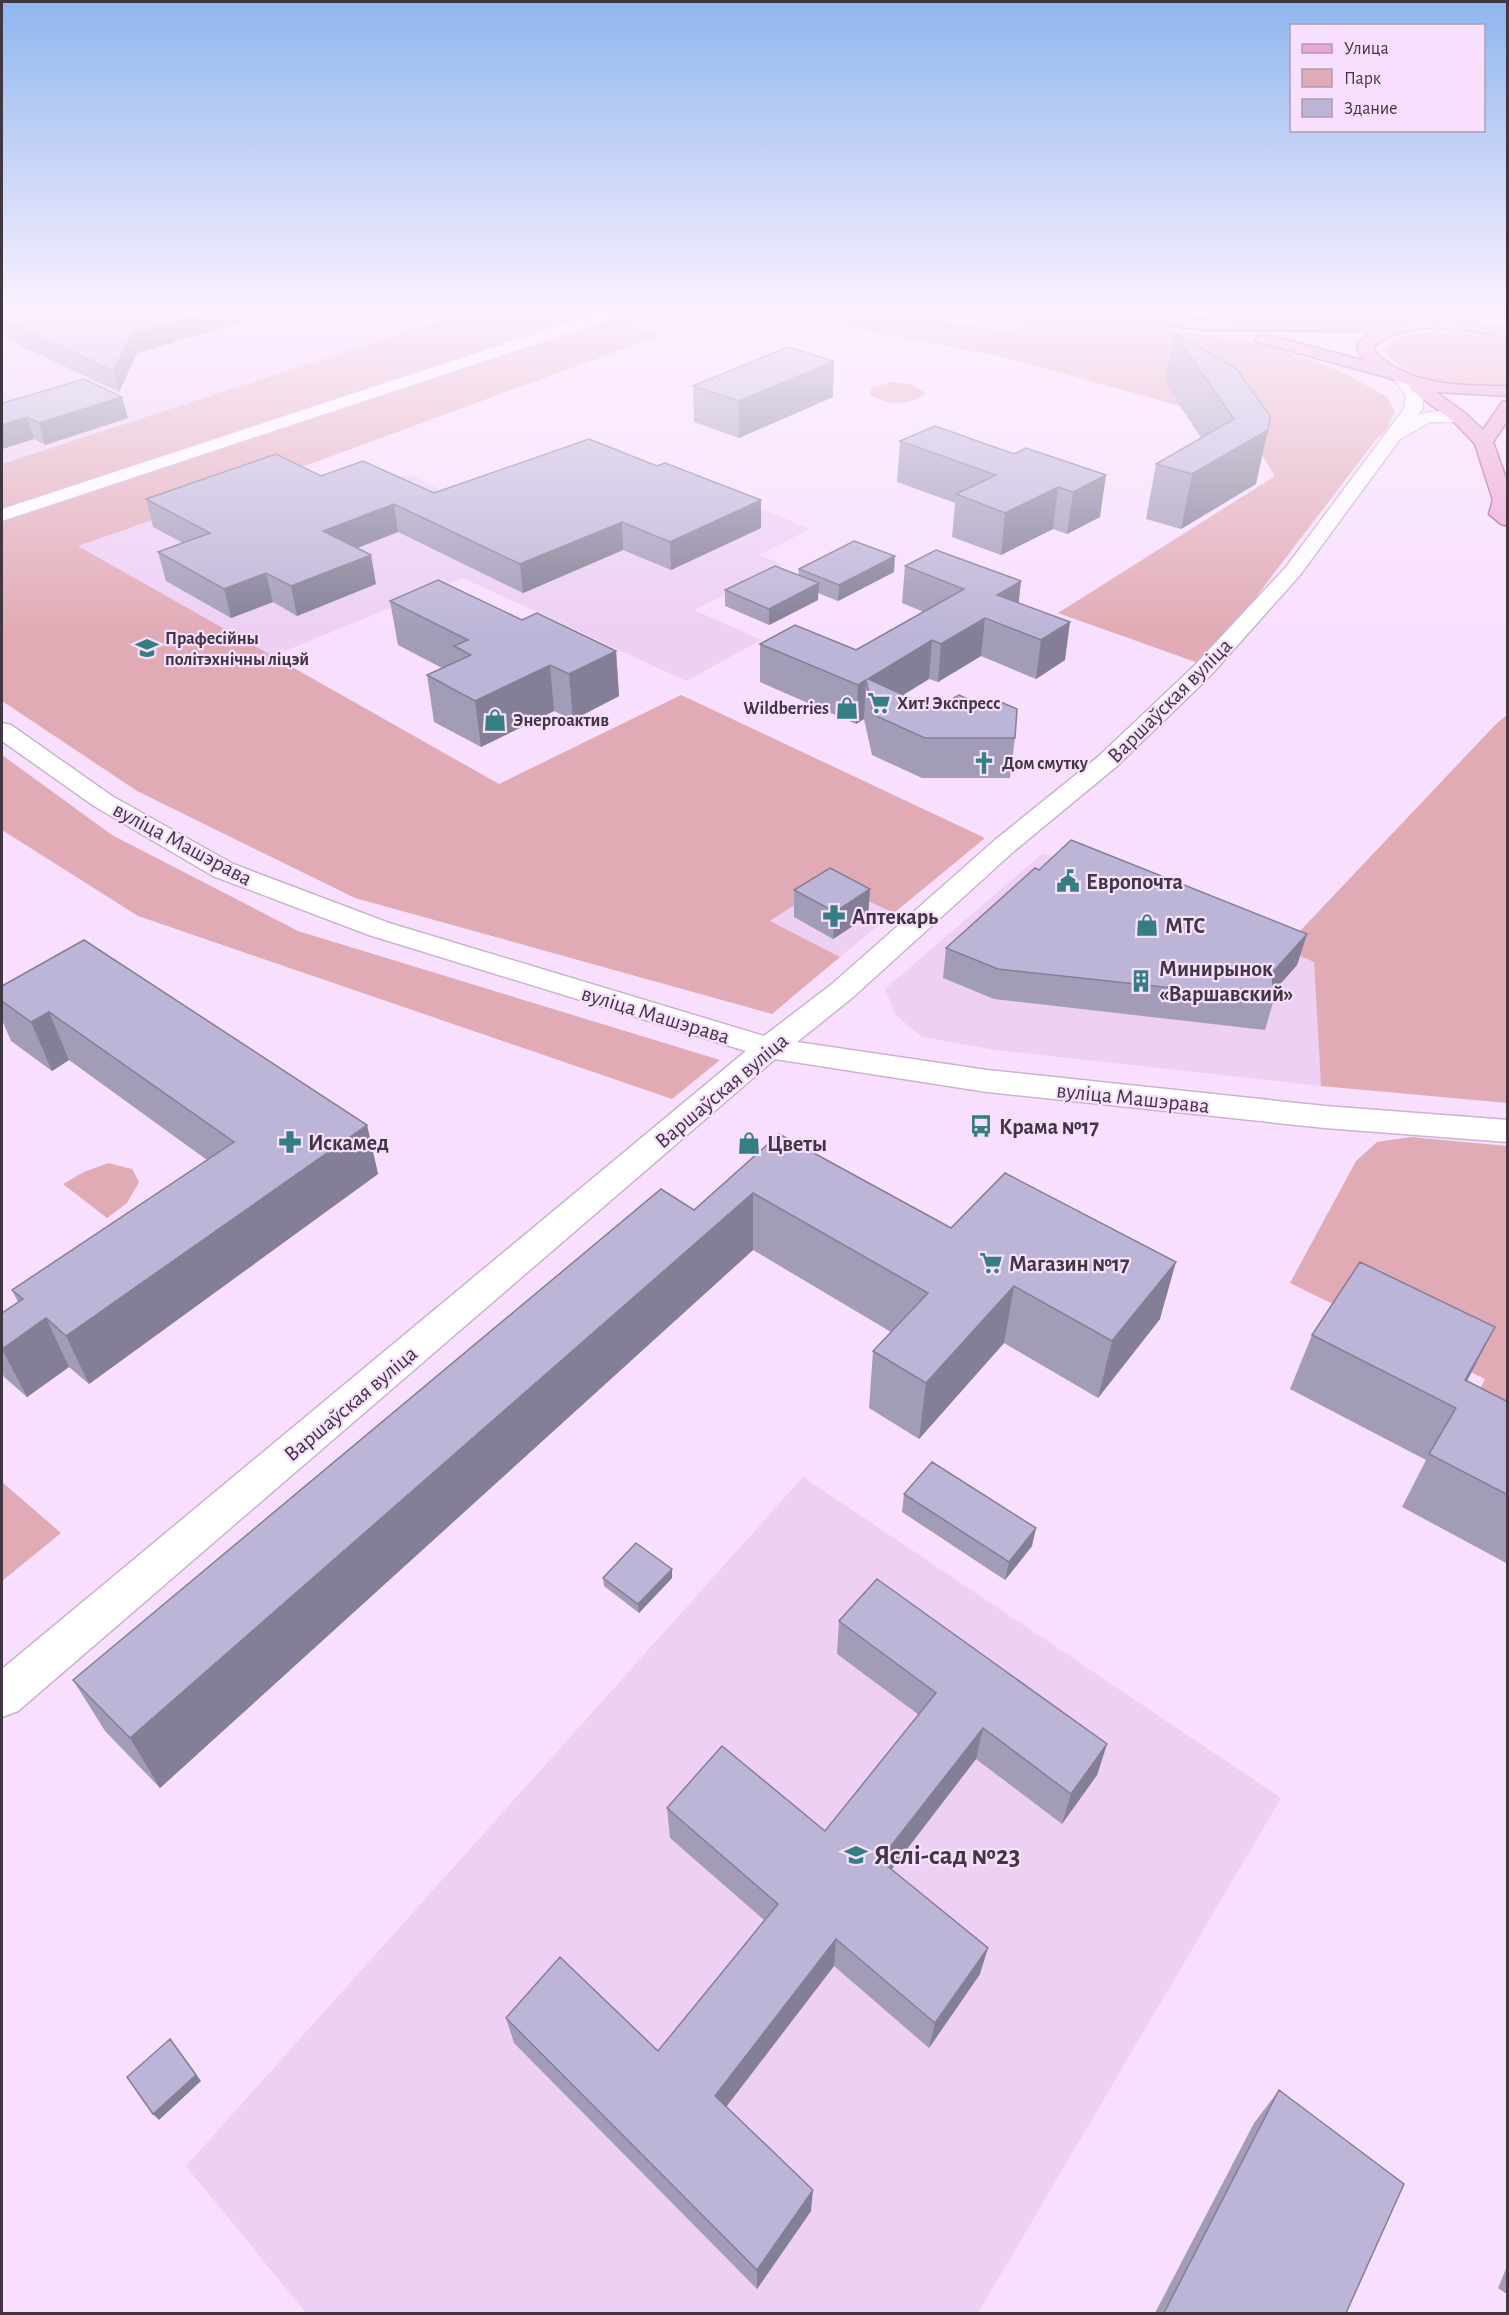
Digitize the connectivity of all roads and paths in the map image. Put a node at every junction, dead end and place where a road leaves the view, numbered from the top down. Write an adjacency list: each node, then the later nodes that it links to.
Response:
1 (296, 418): 9 (street)
2 (1406, 418): 6 (street, Варшаўская вуліца)
3 (1423, 418): 6 (street, Варшаўская вуліца)
4 (1460, 418): 7 (main road)
5 (1500, 418): 7 (main road)
6 (1393, 436): 12 (street, Варшаўская вуліца)
7 (1484, 442): 8 (main road)
8 (1505, 502): 10 (main road)
9 (2, 515)
10 (1508, 520)
11 (2, 730): 12 (street, вуліца Машэрава)
12 (769, 1048): 13 (street, вуліца Машэрава); 14 (street, Варшаўская вуліца)
13 (1508, 1131)
14 (2, 1696)

